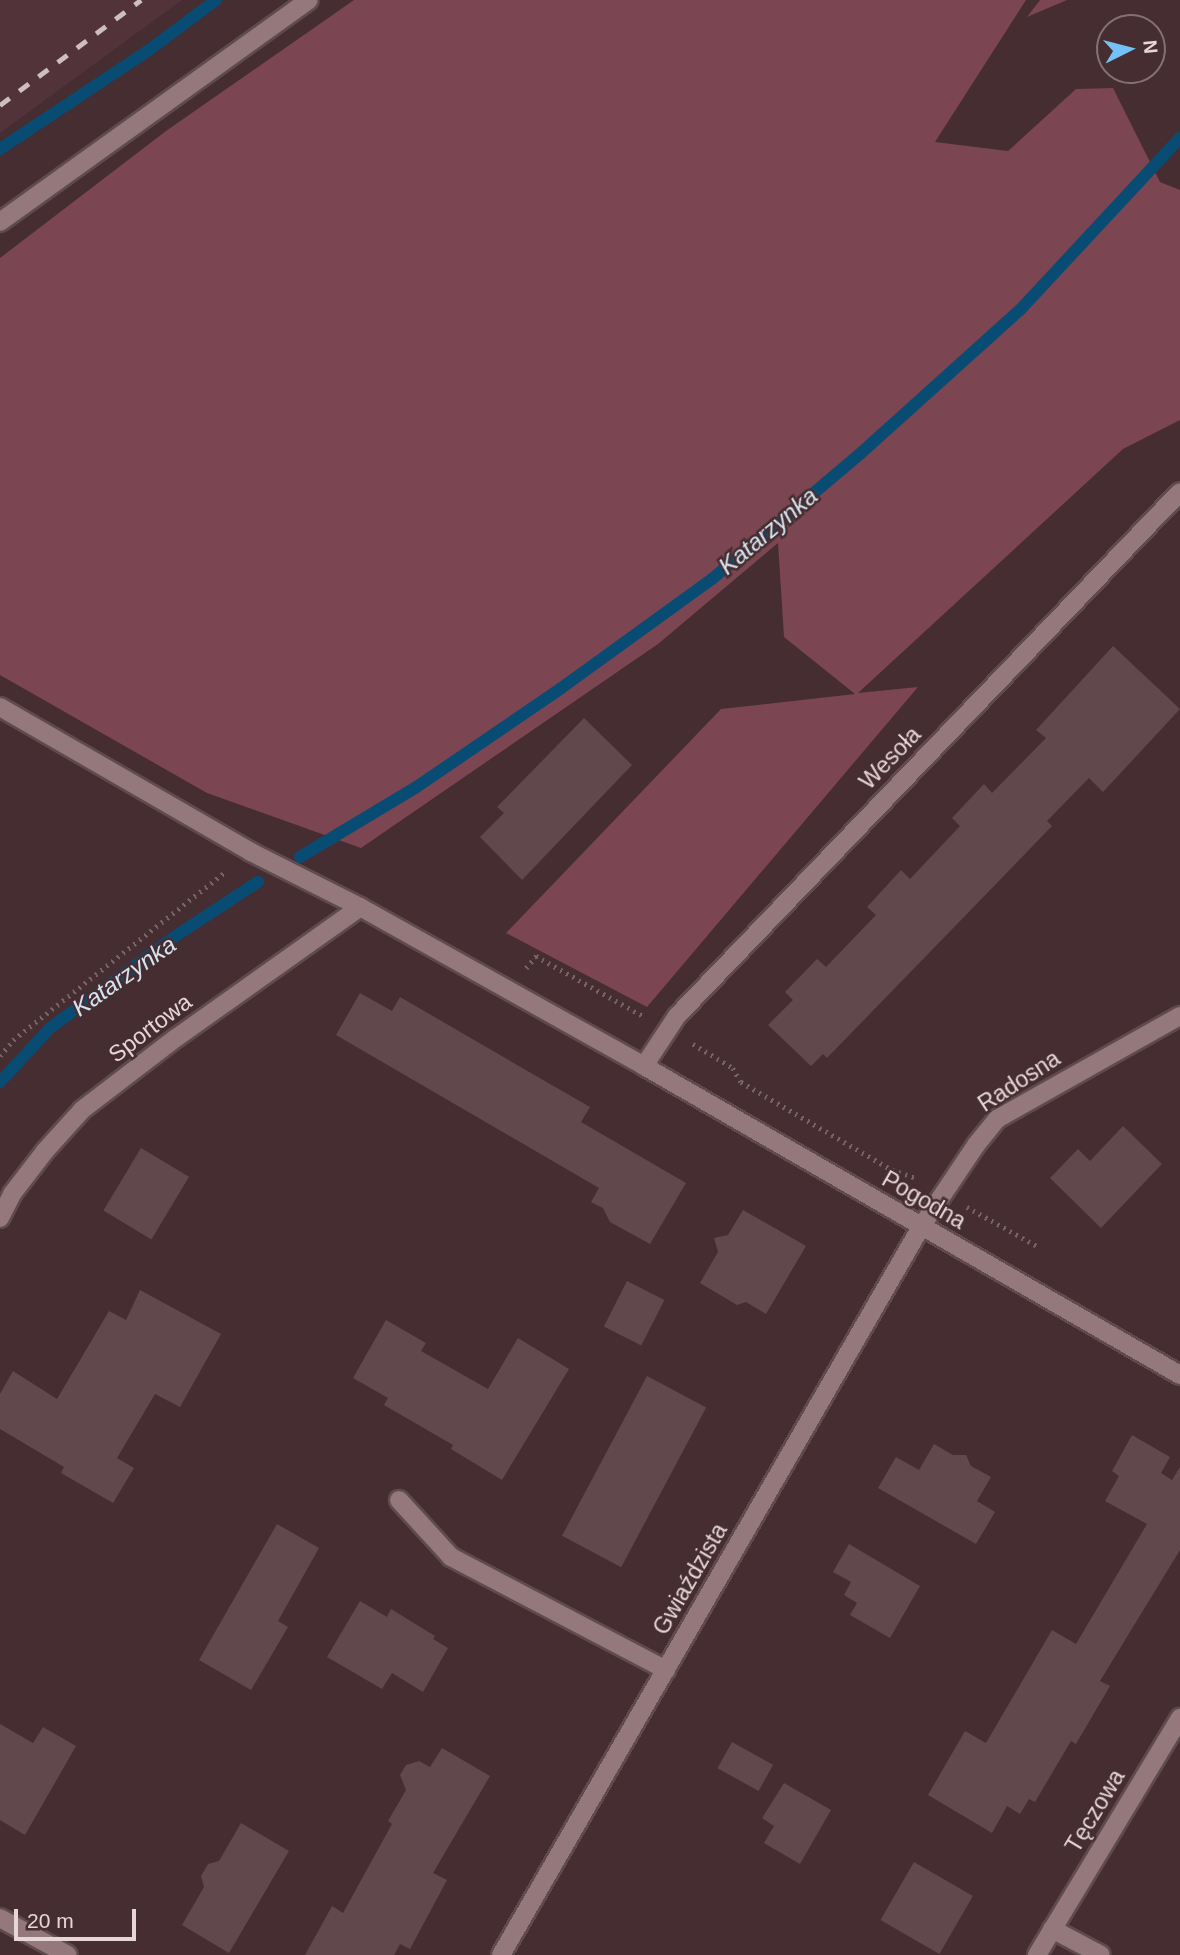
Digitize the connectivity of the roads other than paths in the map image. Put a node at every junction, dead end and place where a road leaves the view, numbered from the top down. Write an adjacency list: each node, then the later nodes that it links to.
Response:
1 (309, 0): 2 (street)
2 (0, 222)
3 (1180, 492): 7 (street, Wesoła)
4 (0, 707): 5 (street, Pogodna)
5 (360, 907): 7 (street, Pogodna); 8 (street, Sportowa)
6 (1180, 1016): 9 (street, Radosna)
7 (644, 1066): 9 (street, Pogodna)
8 (0, 1218)
9 (921, 1227): 10 (street, Pogodna); 12 (street, Gwiaździsta)
10 (1180, 1375)
11 (399, 1500): 12 (street)
12 (666, 1670): 17 (street, Gwiaździsta)
13 (1180, 1718): 15 (street, Tęczowa)
14 (0, 1918): 16 (street)
15 (1052, 1929): 18 (street, Tęczowa); 19 (street)
16 (68, 1955)
17 (501, 1955)
18 (1037, 1955)
19 (1101, 1955)

